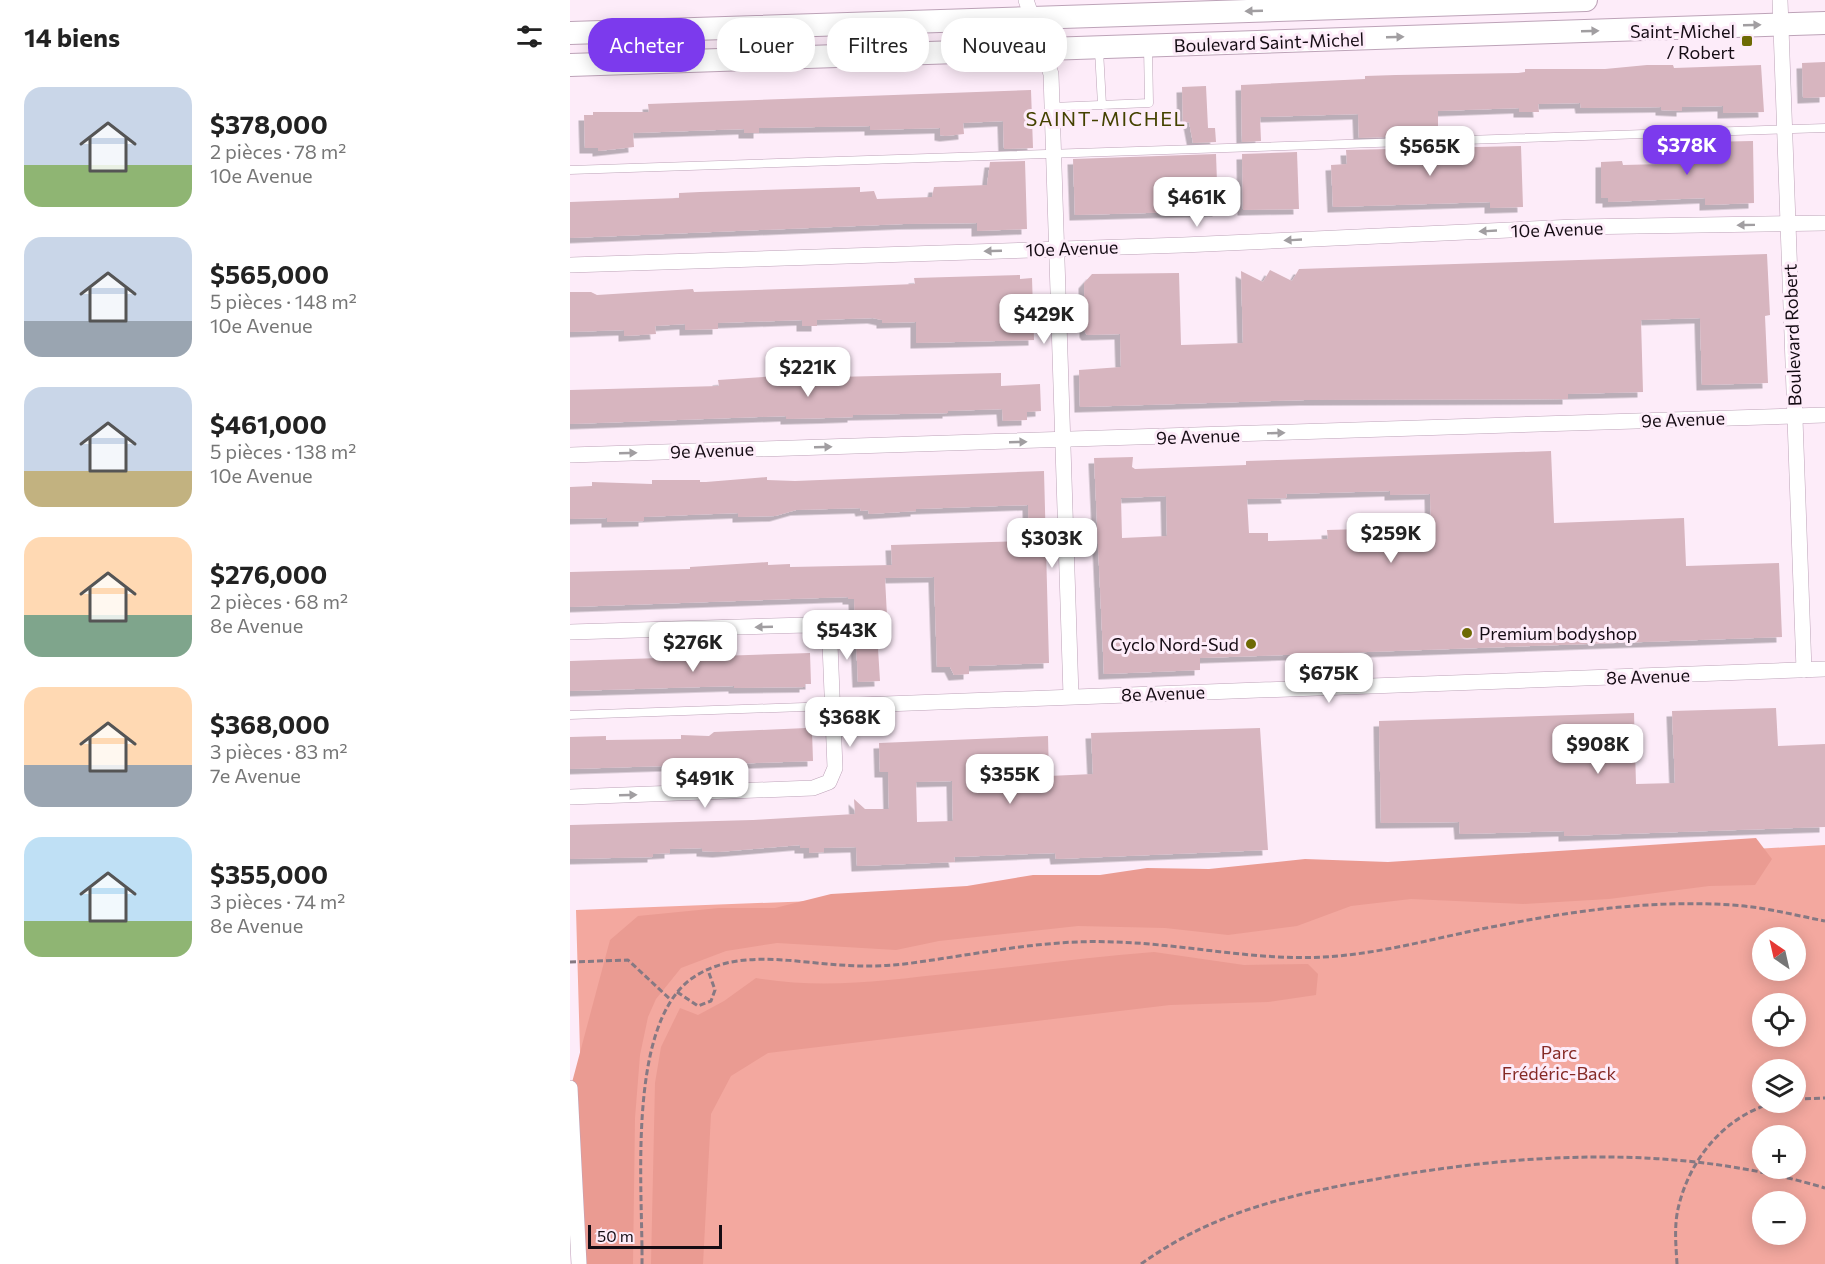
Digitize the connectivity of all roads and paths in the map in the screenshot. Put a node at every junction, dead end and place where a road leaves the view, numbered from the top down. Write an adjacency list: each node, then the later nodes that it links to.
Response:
1 (1586, 0): 3 (main road, Boulevard Saint-Michel, one-way to 3)
2 (1780, 0): 5 (street, Boulevard Robert)
3 (1029, 9): 6 (main road, Boulevard Saint-Michel)
4 (1825, 23): 5 (main road, Boulevard Saint-Michel)
5 (1781, 24): 7 (main road, Boulevard Saint-Michel, one-way to 5); 16 (street, Boulevard Robert)
6 (570, 33)
7 (1148, 46): 8 (main road, Boulevard Saint-Michel); 13 (lane)
8 (1099, 47): 9 (main road, Boulevard Saint-Michel); 13 (lane)
9 (1067, 48)
10 (941, 52): 11 (main road, Boulevard Saint-Michel)
11 (570, 65)
12 (1050, 72): 14 (street)
13 (1101, 105): 14 (lane)
14 (1052, 107): 17 (street)
15 (1825, 128): 16 (lane)
16 (1786, 129): 17 (lane); 20 (street, Boulevard Robert)
17 (1054, 154): 18 (lane); 21 (street)
18 (570, 170)
19 (1825, 223): 20 (street, 10e Avenue)
20 (1788, 224): 21 (street, 10e Avenue, one-way to 21); 24 (street, Boulevard Robert)
21 (1058, 249): 22 (street, 10e Avenue, one-way to 22); 25 (street)
22 (570, 265)
23 (1825, 415): 24 (street, 9e Avenue)
24 (1794, 416): 25 (street, 9e Avenue, one-way to 24); 29 (street, Boulevard Robert)
25 (1063, 440): 26 (street, 9e Avenue, one-way to 25); 30 (street)
26 (570, 455)
27 (570, 632): 31 (street, one-way to 27)
28 (1825, 669): 29 (street, 8e Avenue)
29 (1804, 670): 30 (street, 8e Avenue)
30 (1071, 696): 31 (street, 8e Avenue)
31 (832, 706): 32 (lane); 33 (street, one-way to 31)
32 (570, 715)
33 (570, 797)
34 (1825, 921): 36 (path)
35 (570, 963): 38 (path)
36 (708, 970): 37 (path); 37 (path)
37 (677, 992): 38 (path)
38 (671, 1000): 47 (path)
39 (570, 1088): 43 (street)
40 (1825, 1098): 41 (path)
41 (1806, 1099)
42 (1752, 1111): 44 (path)
43 (571, 1112): 46 (street)
44 (1696, 1162): 45 (path); 48 (path); 49 (path)
45 (1825, 1188)
46 (579, 1264)
47 (642, 1264)
48 (1141, 1264)
49 (1677, 1264)

